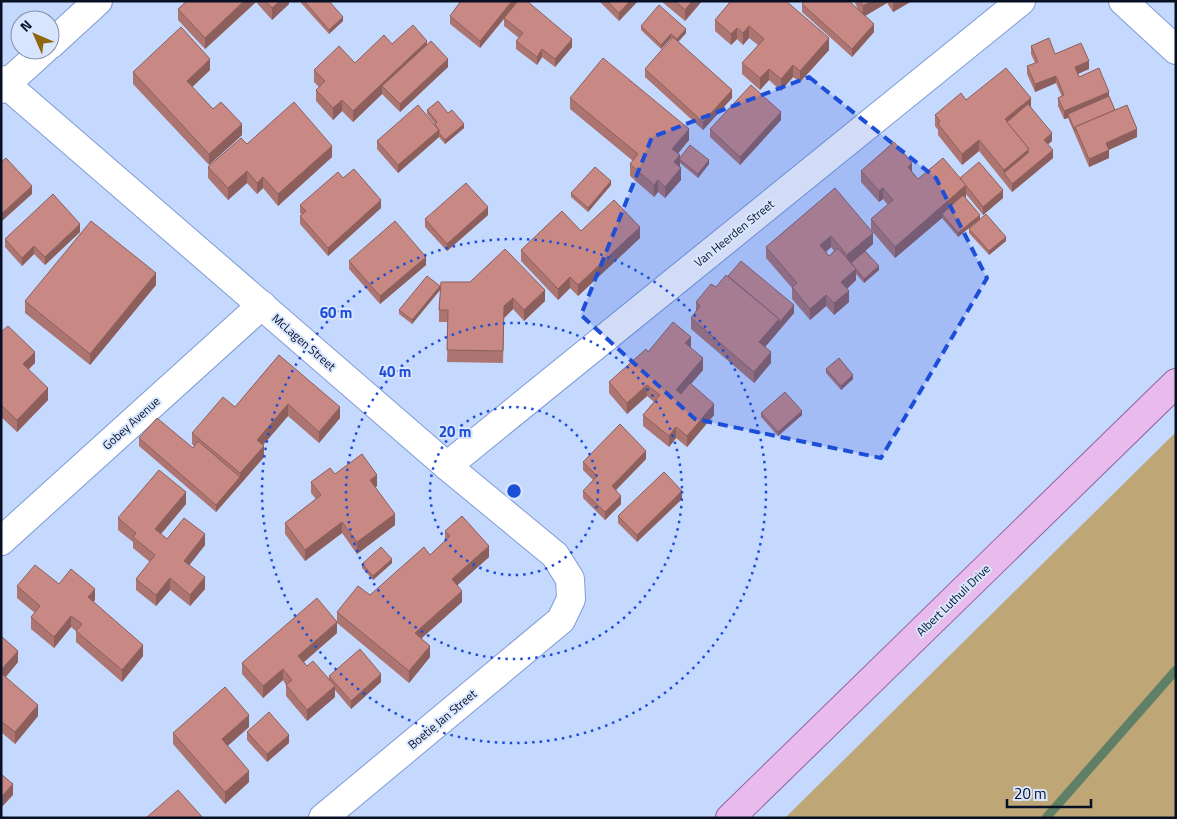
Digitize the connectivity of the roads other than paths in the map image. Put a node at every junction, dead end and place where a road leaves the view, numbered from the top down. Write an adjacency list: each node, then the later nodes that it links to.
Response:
1 (98, 1): 4 (street)
2 (1021, 1): 10 (street, Van Heerden Street)
3 (1123, 1): 5 (street)
4 (60, 35)
5 (1176, 50)
6 (32, 60): 7 (street)
7 (3, 84): 8 (street, McLagen Street)
8 (262, 305): 10 (street, McLagen Street); 11 (street, Gobey Avenue)
9 (1176, 383): 14 (main road, Albert Luthuli Drive)
10 (448, 466): 12 (street, McLagen Street)
11 (1, 541)
12 (561, 620): 13 (street, Boetie Jan Street)
13 (323, 818)
14 (730, 818)

